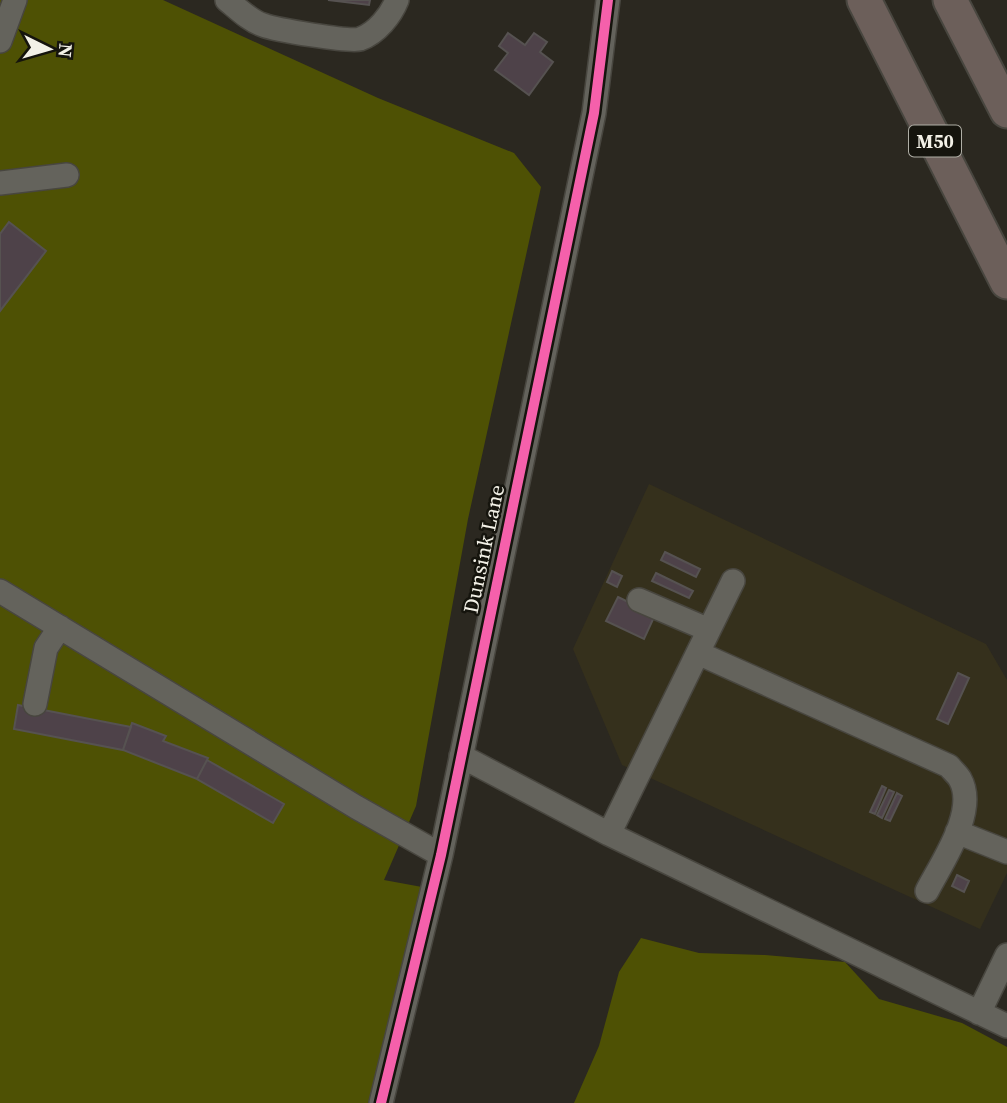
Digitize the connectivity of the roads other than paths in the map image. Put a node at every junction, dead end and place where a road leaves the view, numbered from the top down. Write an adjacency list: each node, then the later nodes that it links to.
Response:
1 (15, 0): 8 (street)
2 (227, 0): 3 (street)
3 (397, 0)
4 (608, 0): 21 (street, Dunsink Lane)
5 (864, 0): 13 (highway, M50)
6 (950, 0): 10 (highway)
7 (960, 0): 9 (highway)
8 (0, 41)
9 (1007, 101)
10 (1007, 111)
11 (67, 175): 12 (street)
12 (0, 183)
13 (1007, 282)
14 (733, 581): 18 (street)
15 (0, 591): 17 (street)
16 (639, 600): 18 (street)
17 (60, 627): 20 (street); 25 (street)
18 (709, 630): 19 (street)
19 (698, 653): 22 (street); 23 (street)
20 (35, 705)
21 (461, 757): 23 (street); 25 (street, Dunsink Lane)
22 (957, 832): 24 (street); 26 (street)
23 (609, 834): 28 (street)
24 (1007, 852)
25 (441, 855): 30 (street, Dunsink Lane)
26 (927, 891)
27 (1007, 955): 28 (street)
28 (979, 1013): 29 (street)
29 (1007, 1026)
30 (381, 1103)

